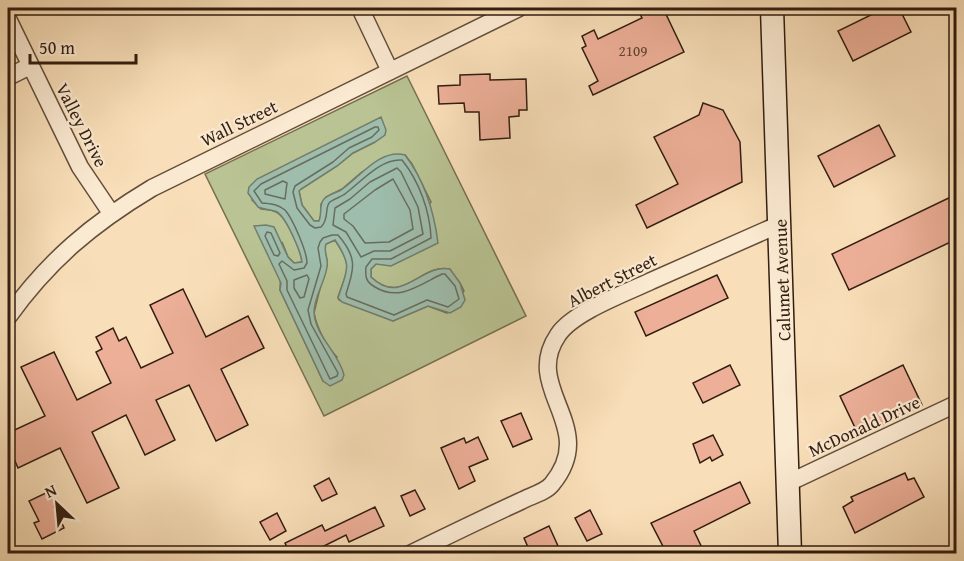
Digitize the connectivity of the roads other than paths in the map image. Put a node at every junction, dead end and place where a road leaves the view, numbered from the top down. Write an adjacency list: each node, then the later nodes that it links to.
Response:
1 (360, 8): 6 (street)
2 (519, 8): 6 (street, Wall Street)
3 (772, 8): 9 (main road, Calumet Avenue)
4 (8, 19): 5 (street, Valley Drive)
5 (30, 66): 7 (street); 8 (street, Valley Drive)
6 (390, 71): 8 (street, Wall Street)
7 (8, 77)
8 (111, 213): 10 (street, Wall Street)
9 (780, 224): 12 (main road, Calumet Avenue); 13 (street, Albert Street)
10 (8, 317)
11 (957, 405): 12 (street, McDonald Drive)
12 (788, 483): 14 (main road, Calumet Avenue)
13 (410, 554)
14 (790, 554)

